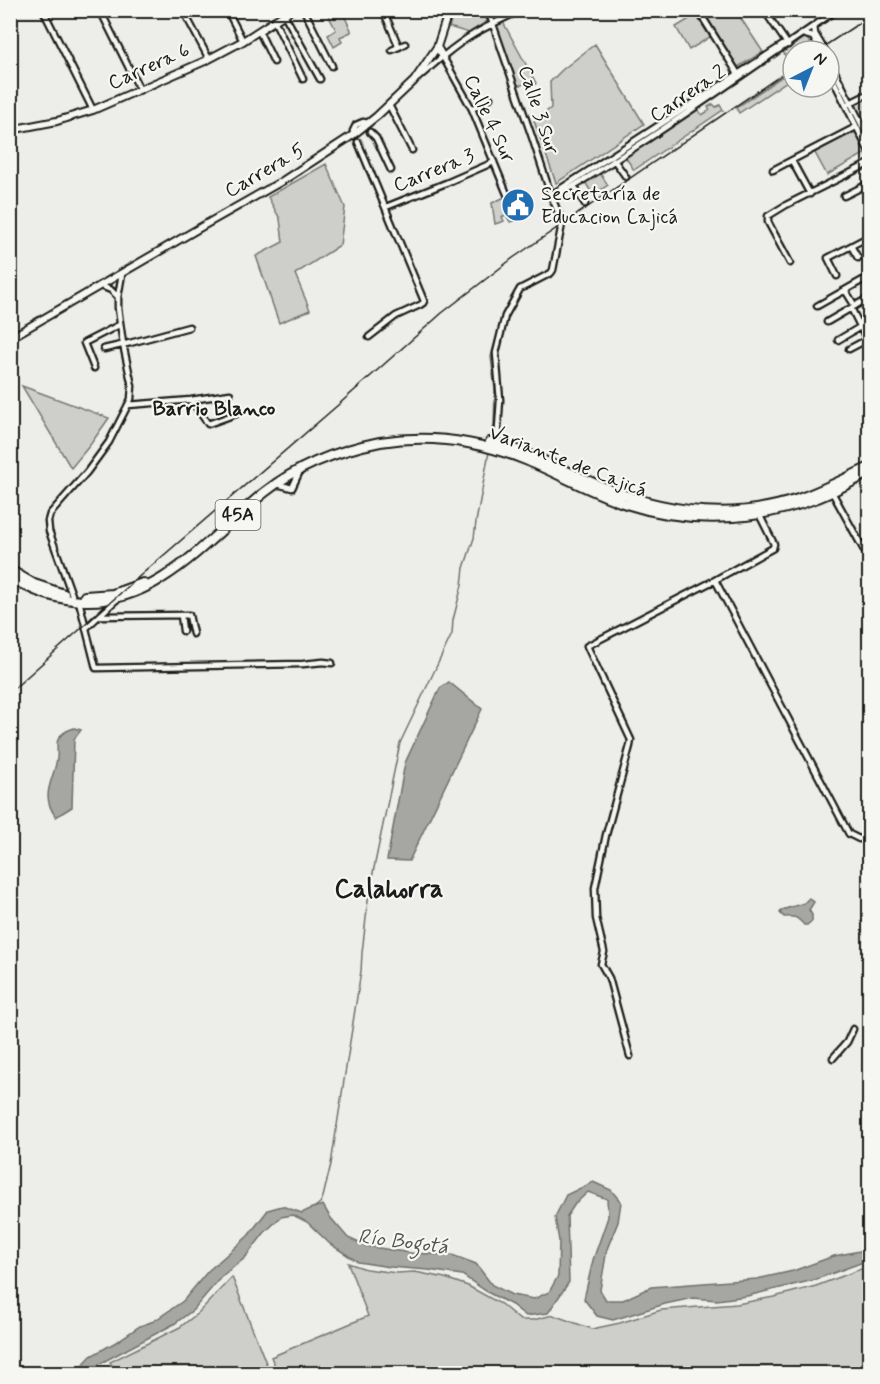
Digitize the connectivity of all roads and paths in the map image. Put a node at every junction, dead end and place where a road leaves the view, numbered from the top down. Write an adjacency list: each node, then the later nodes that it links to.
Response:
1 (100, 10): 39 (street)
2 (183, 10): 31 (street)
3 (227, 10): 23 (street)
4 (304, 10): 33 (street)
5 (383, 10): 25 (street)
6 (449, 10): 26 (main road)
7 (488, 10): 15 (street, Calle 3 Sur)
8 (520, 10): 15 (street, Carrera 5)
9 (698, 10): 34 (street)
10 (764, 10): 19 (street)
11 (46, 11): 46 (street)
12 (834, 11): 16 (street, Carrera 2)
13 (284, 13): 14 (main road, Carrera 6); 36 (street)
14 (274, 20): 17 (main road, Carrera 6); 35 (street)
15 (493, 23): 30 (street, Carrera 5); 66 (street, Calle 3 Sur)
16 (814, 26): 18 (street, Carrera 2); 22 (street)
17 (259, 31): 23 (main road, Carrera 6); 32 (street)
18 (803, 34): 20 (street, Carrera 2); 21 (street)
19 (784, 39)
20 (795, 39)
21 (814, 39)
22 (818, 39)
23 (243, 41): 31 (main road, Carrera 6)
24 (405, 44): 25 (street)
25 (399, 47): 29 (street)
26 (437, 47): 30 (main road); 37 (main road)
27 (781, 48): 34 (street)
28 (781, 48): 54 (street, Carrera 2)
29 (392, 50)
30 (443, 57): 37 (street, Carrera 5); 45 (street, Calle 4 Sur)
31 (209, 59): 39 (main road, Carrera 6)
32 (274, 62)
33 (332, 66)
34 (738, 74): 66 (street)
35 (303, 79)
36 (320, 79)
37 (414, 81): 44 (main road, Carrera 5)
38 (841, 88): 43 (street)
39 (140, 90): 46 (main road, Carrera 6)
40 (841, 92): 43 (street)
41 (870, 93): 43 (street)
42 (490, 98): 45 (street)
43 (848, 104): 47 (street); 50 (street)
44 (389, 105): 52 (street); 73 (main road, Carrera 5)
45 (472, 109): 56 (street, Calle 4 Sur)
46 (93, 110): 48 (main road, Carrera 6)
47 (856, 127): 53 (street); 55 (street)
48 (10, 130)
49 (370, 132): 58 (street)
50 (870, 141)
51 (358, 142): 68 (street)
52 (412, 150)
53 (870, 154)
54 (614, 160): 60 (street); 62 (street, Carrera 2)
55 (792, 161): 59 (street); 64 (street)
56 (494, 162): 63 (street, Calle 4 Sur); 68 (street, Carrera 3)
57 (870, 163): 64 (street)
58 (391, 170)
59 (773, 170)
60 (626, 177)
61 (870, 183): 65 (street)
62 (574, 186): 66 (street, Carrera 2); 67 (street)
63 (507, 194)
64 (810, 194): 72 (street)
65 (844, 196)
66 (552, 197): 101 (street, Calle 3 Sur)
67 (585, 204)
68 (386, 207): 88 (street)
69 (870, 236): 70 (street)
70 (851, 246): 71 (street); 74 (street)
71 (858, 258)
72 (790, 263)
73 (122, 274): 76 (main road, Carrera 5); 78 (street)
74 (837, 276)
75 (870, 276): 77 (street)
76 (101, 286): 78 (street); 89 (main road, Carrera 5)
77 (845, 290): 81 (street); 82 (street)
78 (118, 297): 85 (street)
79 (870, 297): 80 (street)
80 (863, 301): 82 (street); 83 (street)
81 (817, 306)
82 (853, 307): 84 (street); 87 (street)
83 (870, 314)
84 (827, 322)
85 (119, 325): 92 (street); 95 (street)
86 (189, 327): 92 (street)
87 (860, 327): 90 (street); 91 (street)
88 (369, 337)
89 (10, 338)
90 (837, 340)
91 (867, 342): 94 (street)
92 (123, 344): 93 (street); 98 (street)
93 (104, 348)
94 (849, 348)
95 (94, 368)
96 (230, 394): 97 (street)
97 (191, 400): 98 (street); 99 (street)
98 (128, 405): 112 (street)
99 (236, 414)
100 (478, 442): 101 (highway, Variante de Cajicá / 45A); 103 (highway, Variante de Cajicá / 45A); 112 (highway, Variante de Cajicá / 45A)
101 (495, 445): 102 (highway, Variante de Cajicá / 45A); 107 (highway, Variante de Cajicá / 45A)
102 (870, 467)
103 (301, 470): 105 (highway, Variante de Cajicá / 45A); 105 (street)
104 (870, 472): 106 (highway, Variante de Cajicá / 45A)
105 (277, 484): 113 (highway, Variante de Cajicá / 45A)
106 (832, 492): 107 (highway, Variante de Cajicá / 45A); 108 (street)
107 (759, 514): 111 (street)
108 (870, 561)
109 (10, 570): 112 (highway, Variante de Cajicá / 45A)
110 (10, 577): 112 (highway, Variante de Cajicá / 45A)
111 (715, 580): 120 (street); 122 (street)
112 (75, 598): 113 (highway, Variante de Cajicá / 45A); 116 (street)
113 (119, 598): 115 (street)
114 (181, 615): 115 (street); 117 (street); 118 (street)
115 (99, 616): 116 (street)
116 (86, 628): 119 (street)
117 (183, 631)
118 (193, 634)
119 (332, 663)
120 (870, 837)
121 (853, 1029): 123 (street)
122 (630, 1056)
123 (833, 1058)

